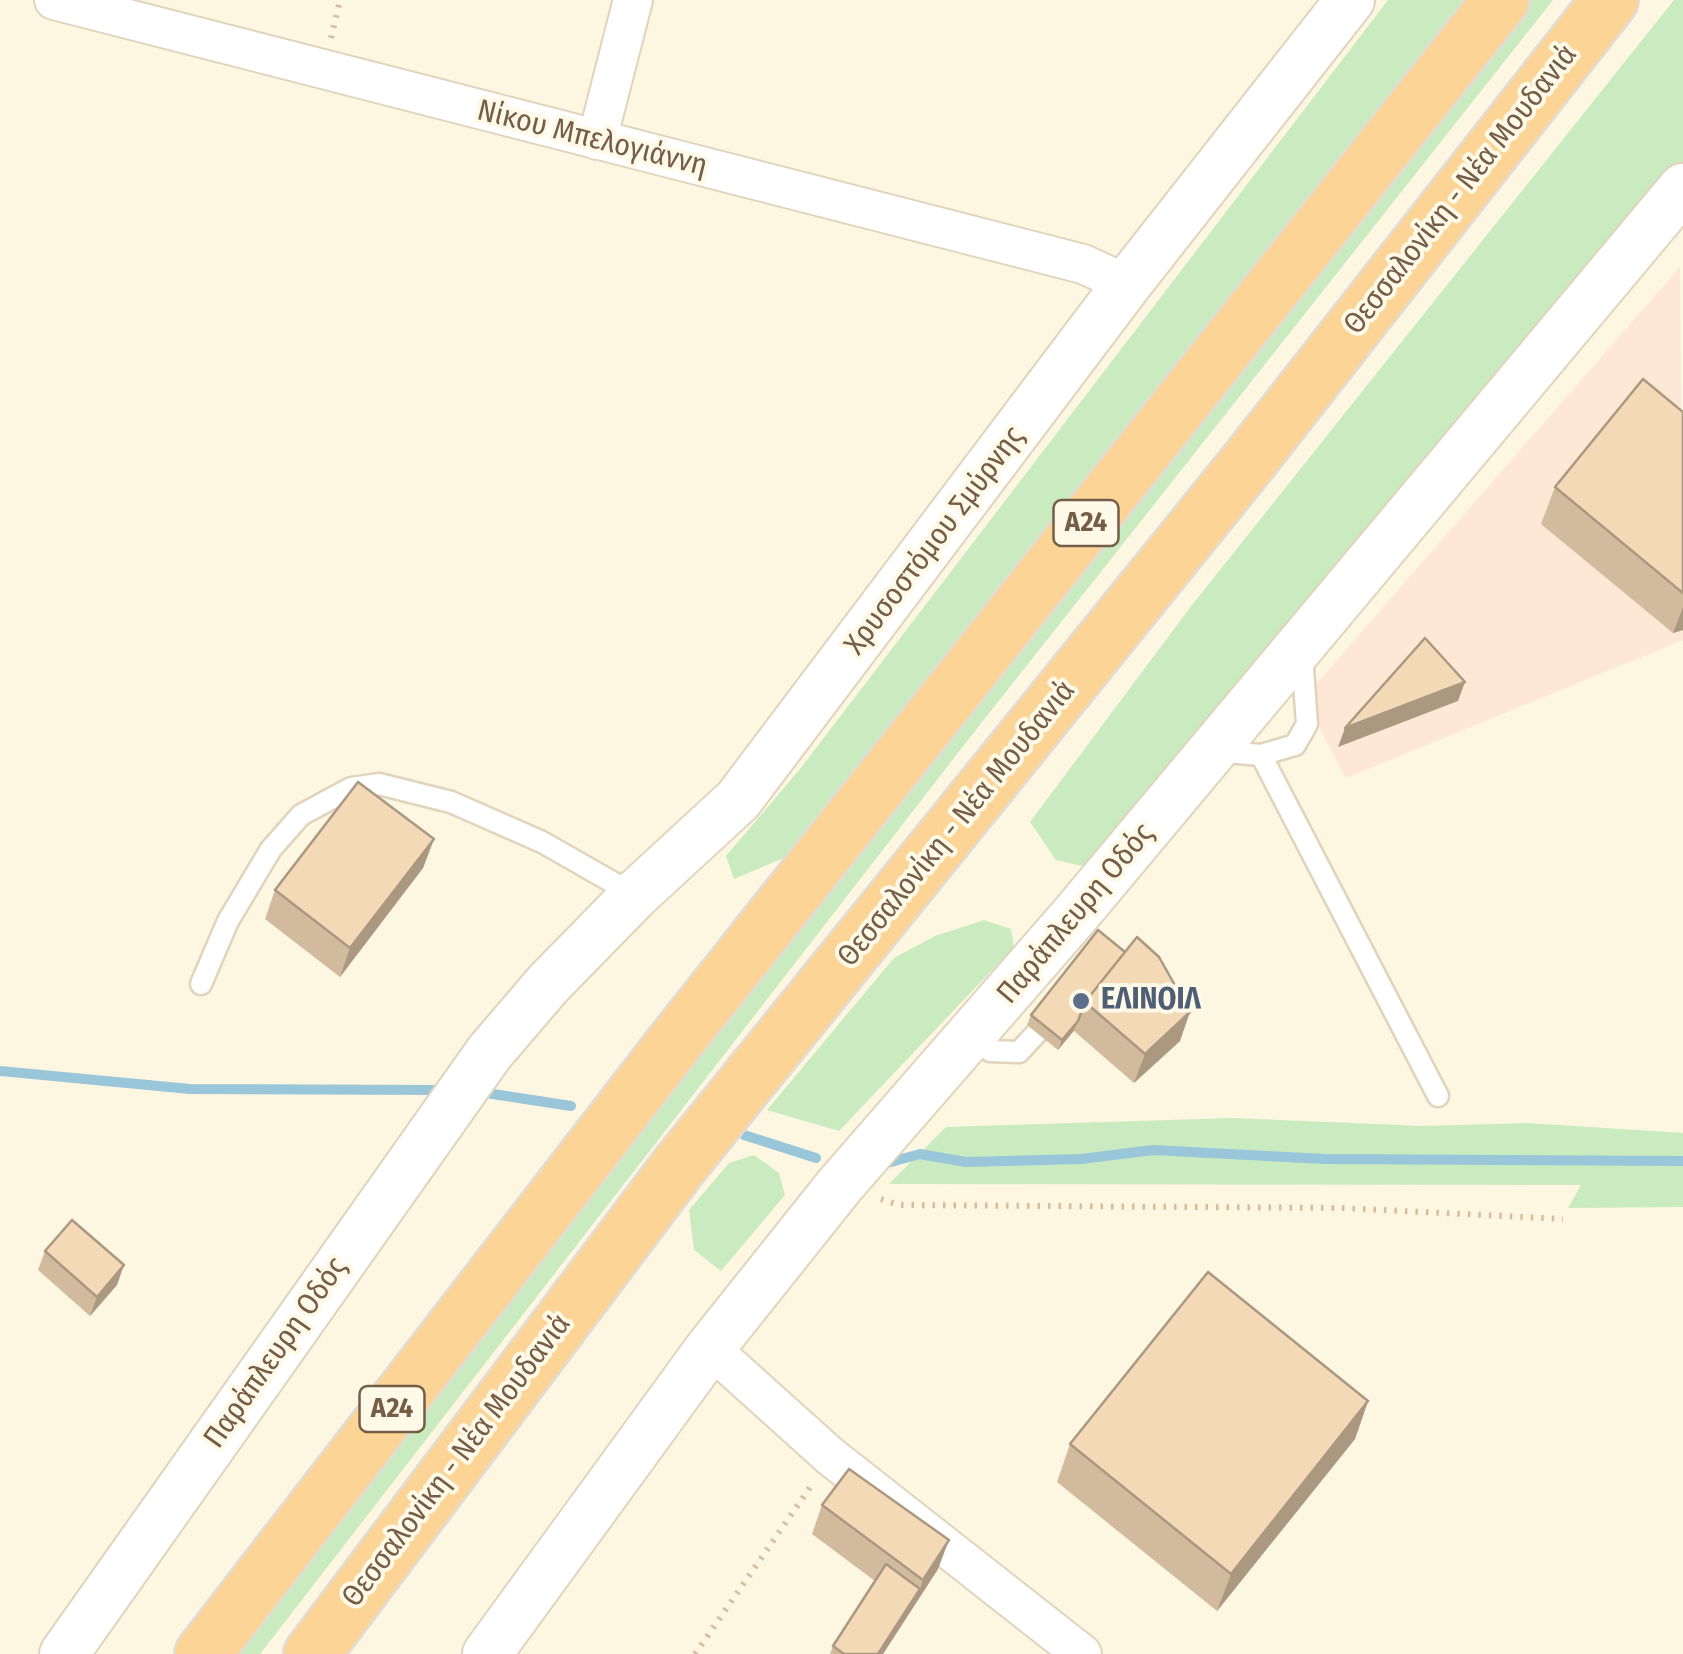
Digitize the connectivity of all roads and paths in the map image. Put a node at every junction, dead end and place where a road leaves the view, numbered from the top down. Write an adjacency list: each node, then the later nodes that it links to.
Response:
1 (54, 0): 6 (street, Νίκου Μπελογιάννη)
2 (634, 0): 6 (street)
3 (1350, 0): 8 (street, Χρυσοστόμου Σμύρνης)
4 (1501, 0): 23 (highway, Α24)
5 (1610, 0): 24 (highway, Θεσσαλονίκη - Νέα Μουδανιά / Α24)
6 (597, 140): 8 (street, Νίκου Μπελογιάννη)
7 (1683, 188): 9 (street, Παράπλευρη Οδός)
8 (1127, 284): 12 (street, Χρυσοστόμου Σμύρνης)
9 (1301, 645): 10 (street, Παράπλευρη Οδός); 11 (lane)
10 (1212, 751): 11 (lane); 18 (street, Παράπλευρη Οδός)
11 (1261, 755): 17 (lane)
12 (634, 896): 13 (lane); 16 (street, Χρυσοστόμου Σμύρνης)
13 (201, 984)
14 (1068, 999): 15 (lane)
15 (990, 1051)
16 (489, 1053): 22 (street, Παράπλευρη Οδός)
17 (1438, 1096)
18 (840, 1186): 19 (path); 20 (street, Παράπλευρη Οδός)
19 (1563, 1219)
20 (710, 1348): 21 (street); 25 (street, Παράπλευρη Οδός)
21 (830, 1456): 26 (path); 27 (street)
22 (64, 1654)
23 (203, 1654)
24 (312, 1654)
25 (487, 1654)
26 (695, 1654)
27 (1082, 1654)

